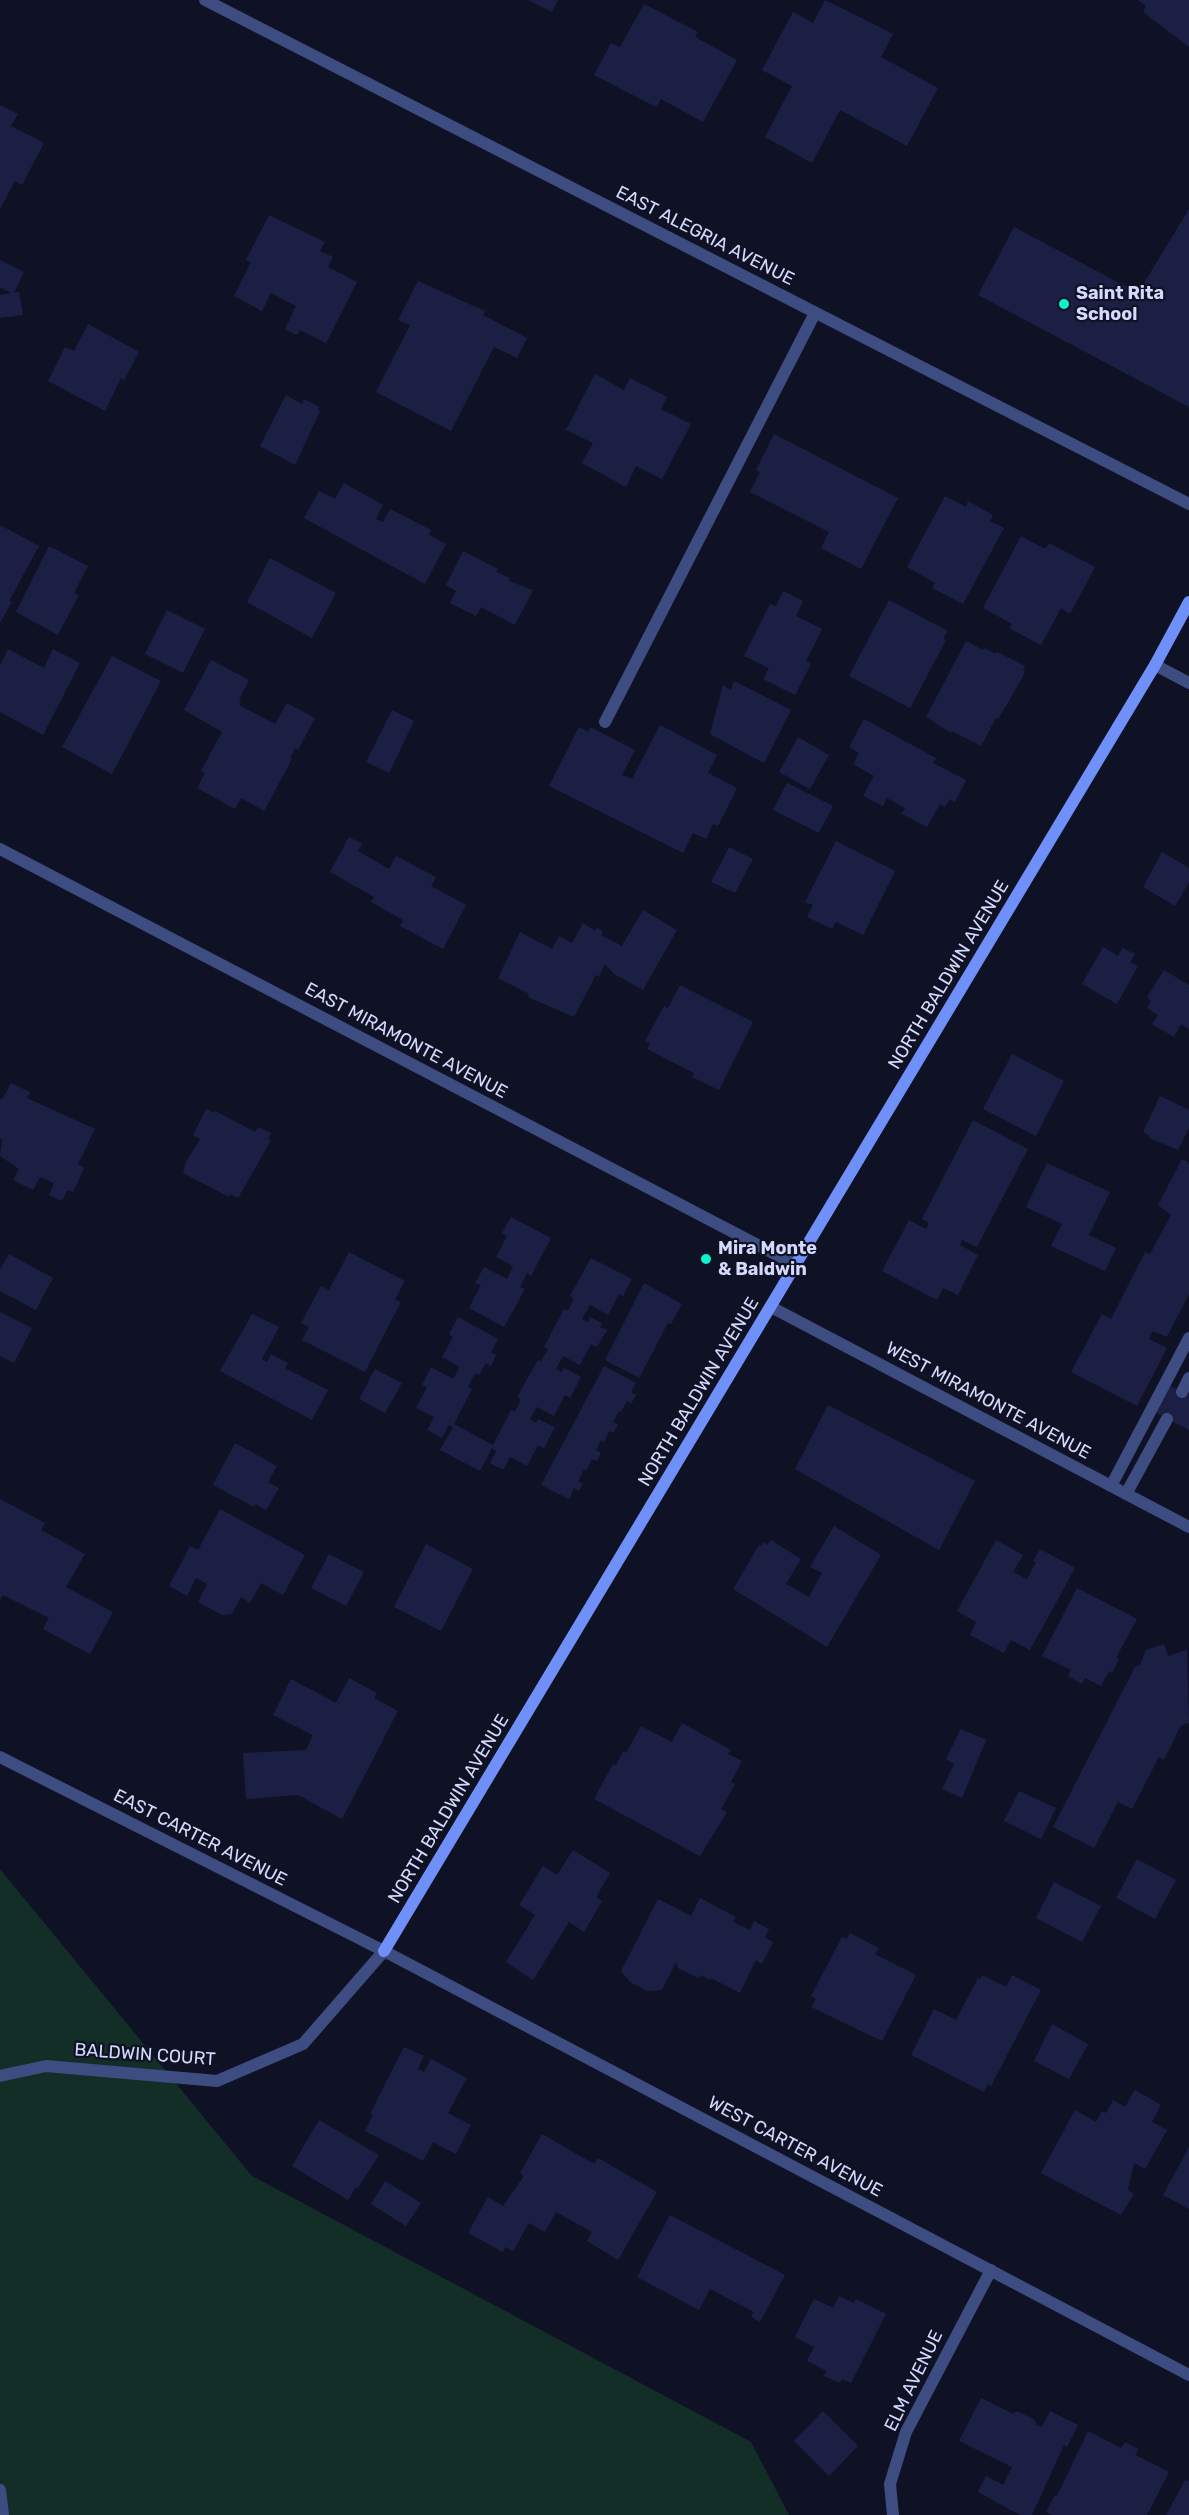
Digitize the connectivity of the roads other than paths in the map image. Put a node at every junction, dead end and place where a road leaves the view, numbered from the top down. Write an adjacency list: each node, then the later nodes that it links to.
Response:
1 (205, 0): 2 (street, EAST ALEGRIA AVENUE)
2 (815, 313): 3 (street, EAST ALEGRIA AVENUE); 7 (street)
3 (1189, 504)
4 (1189, 602): 5 (street, NORTH BALDWIN AVENUE)
5 (1155, 665): 6 (street); 9 (street, NORTH BALDWIN AVENUE)
6 (1189, 683)
7 (605, 722)
8 (0, 849): 9 (street, EAST MIRAMONTE AVENUE)
9 (796, 1265): 10 (street, NORTH BALDWIN AVENUE)
10 (771, 1307): 15 (street, WEST MIRAMONTE AVENUE); 19 (street, NORTH BALDWIN AVENUE)
11 (1189, 1338): 15 (street)
12 (1189, 1378): 13 (street)
13 (1182, 1392)
14 (1167, 1419): 16 (street)
15 (1112, 1486): 16 (street, WEST MIRAMONTE AVENUE)
16 (1126, 1494): 17 (street, WEST MIRAMONTE AVENUE)
17 (1189, 1527)
18 (0, 1757): 19 (street, EAST CARTER AVENUE)
19 (384, 1951): 20 (street, BALDWIN COURT); 21 (street, WEST CARTER AVENUE)
20 (0, 2076)
21 (991, 2270): 22 (street, WEST CARTER AVENUE); 25 (street, ELM AVENUE)
22 (1189, 2375)
23 (0, 2490): 24 (street)
24 (3, 2515)
25 (892, 2515)

